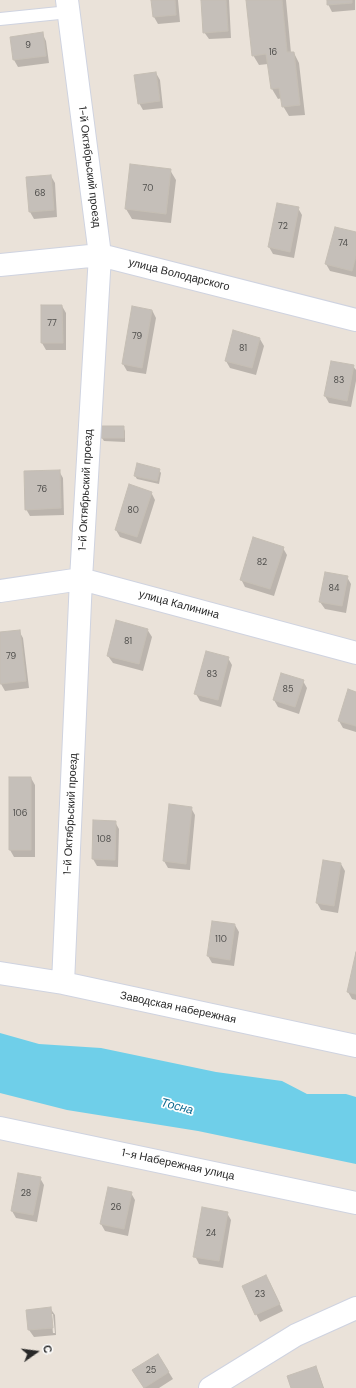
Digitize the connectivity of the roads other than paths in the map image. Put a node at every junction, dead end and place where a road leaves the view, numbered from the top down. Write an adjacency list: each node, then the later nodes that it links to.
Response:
1 (68, 6): 2 (lane); 3 (street, 1-й Октябрьский проезд)
2 (0, 18)
3 (100, 255): 4 (street, улица Володарского); 5 (street, улица Володарского); 6 (street, 1-й Октябрьский проезд)
4 (0, 265)
5 (356, 320)
6 (81, 579): 7 (street, улица Калинина); 8 (street, улица Калинина); 10 (street, 1-й Октябрьский проезд)
7 (0, 590)
8 (356, 653)
9 (0, 972): 10 (street, Заводская набережная)
10 (63, 982): 11 (street, Заводская набережная)
11 (356, 1046)
12 (0, 1128): 13 (street, 1-я Набережная улица)
13 (356, 1203)
14 (356, 1308): 15 (street)
15 (210, 1388)

